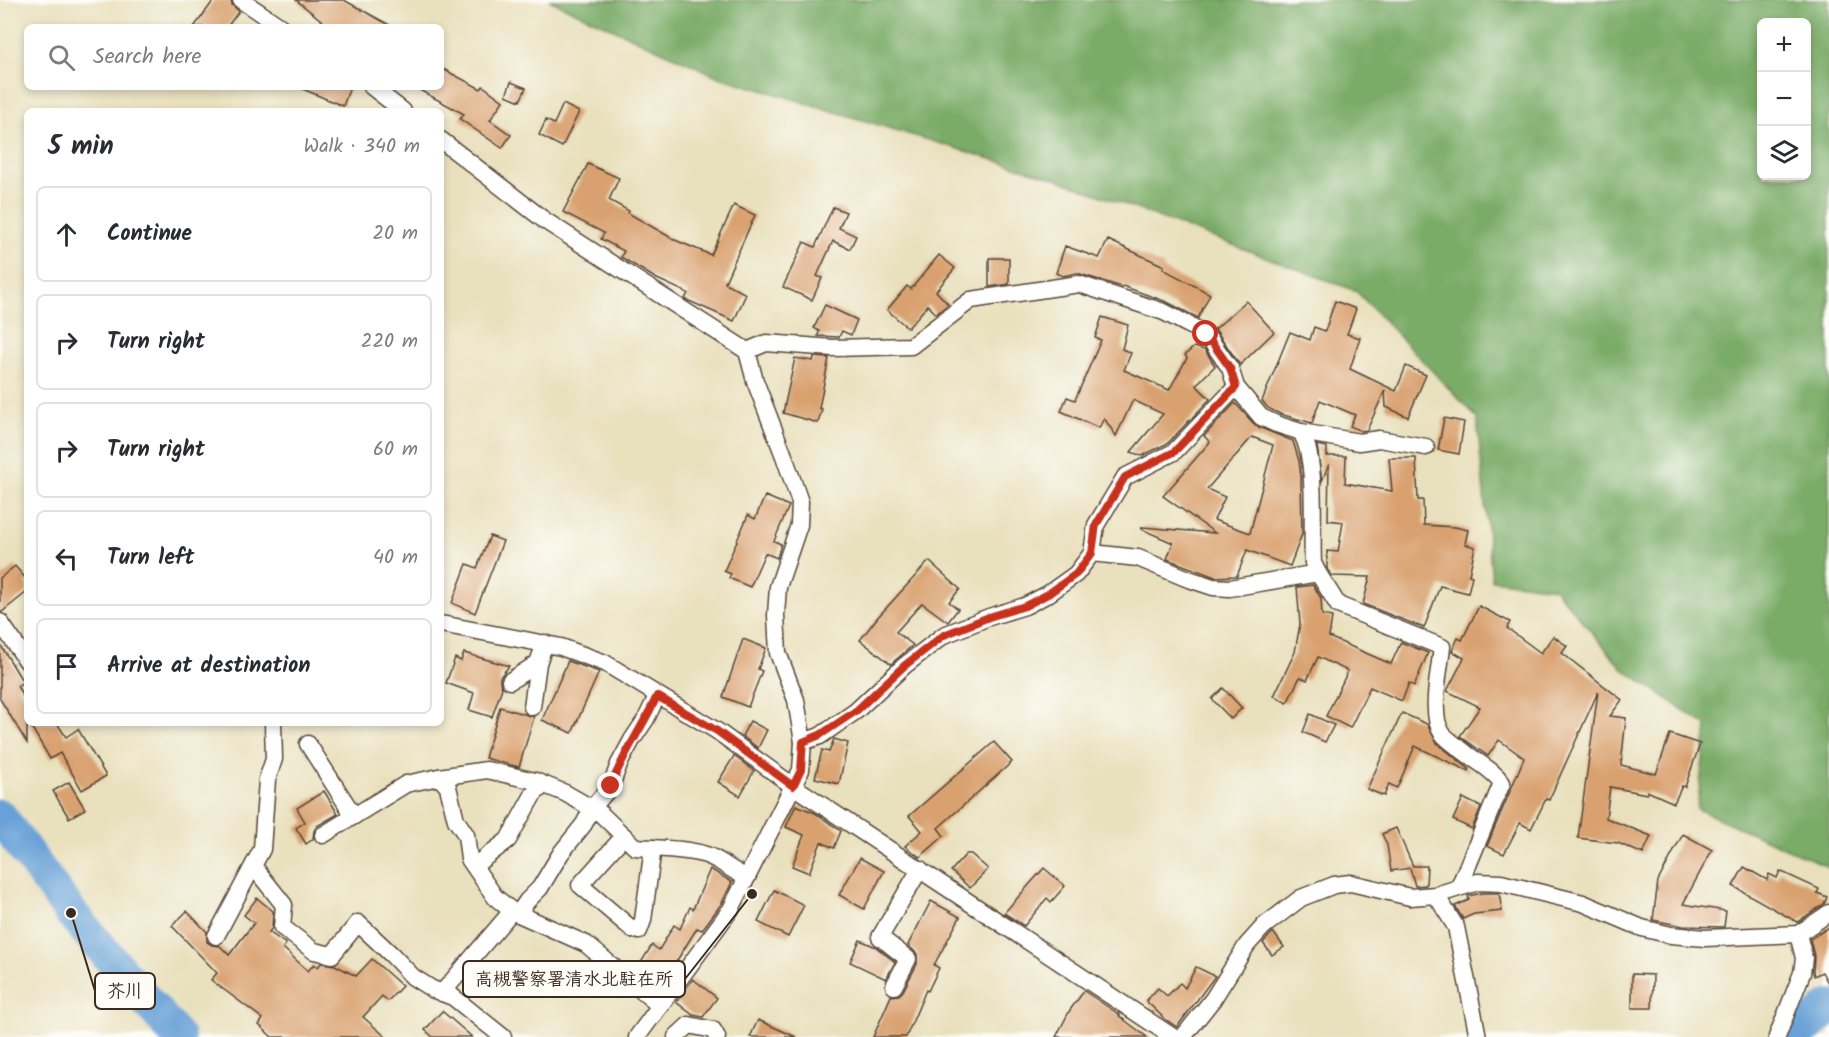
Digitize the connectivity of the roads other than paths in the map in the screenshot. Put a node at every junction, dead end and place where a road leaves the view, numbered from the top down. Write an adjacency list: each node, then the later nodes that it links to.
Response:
1 (241, 0): 2 (street)
2 (277, 24)
3 (376, 90): 4 (street)
4 (399, 108)
5 (444, 142): 6 (street)
6 (747, 351): 7 (street); 21 (street)
7 (1236, 387): 8 (street); 10 (street)
8 (1301, 432): 9 (street); 11 (street)
9 (1426, 447)
10 (1092, 553): 11 (street); 21 (street)
11 (1318, 573): 35 (street)
12 (0, 622): 15 (street)
13 (444, 625): 14 (street)
14 (545, 643): 16 (street); 18 (street)
15 (24, 657)
16 (538, 663): 17 (street); 19 (street)
17 (510, 681)
18 (657, 696): 25 (street); 26 (street)
19 (532, 707)
20 (273, 726): 32 (street)
21 (803, 742): 25 (street)
22 (308, 744): 27 (street)
23 (439, 777): 24 (street); 27 (street); 31 (street)
24 (543, 785): 26 (street); 31 (street)
25 (793, 786): 33 (street); 34 (street)
26 (592, 808): 29 (street); 37 (street)
27 (354, 816): 28 (street)
28 (323, 835)
29 (624, 836): 30 (street); 30 (street)
30 (653, 848): 34 (street)
31 (474, 866): 37 (street)
32 (254, 867): 40 (street); 42 (street)
33 (920, 869): 41 (street); 49 (street)
34 (747, 877): 43 (street)
35 (1459, 887): 36 (street); 39 (street)
36 (1436, 895): 50 (street); 51 (street)
37 (515, 912): 42 (street); 43 (street)
38 (1829, 913): 39 (street)
39 (1798, 934): 44 (street)
40 (216, 936)
41 (894, 986)
42 (442, 993): 45 (street)
43 (660, 1005): 46 (street)
44 (1779, 1033)
45 (503, 1037)
46 (638, 1037)
47 (676, 1037): 48 (street)
48 (717, 1037)
49 (1173, 1037)
50 (1183, 1037)
51 (1478, 1037)

